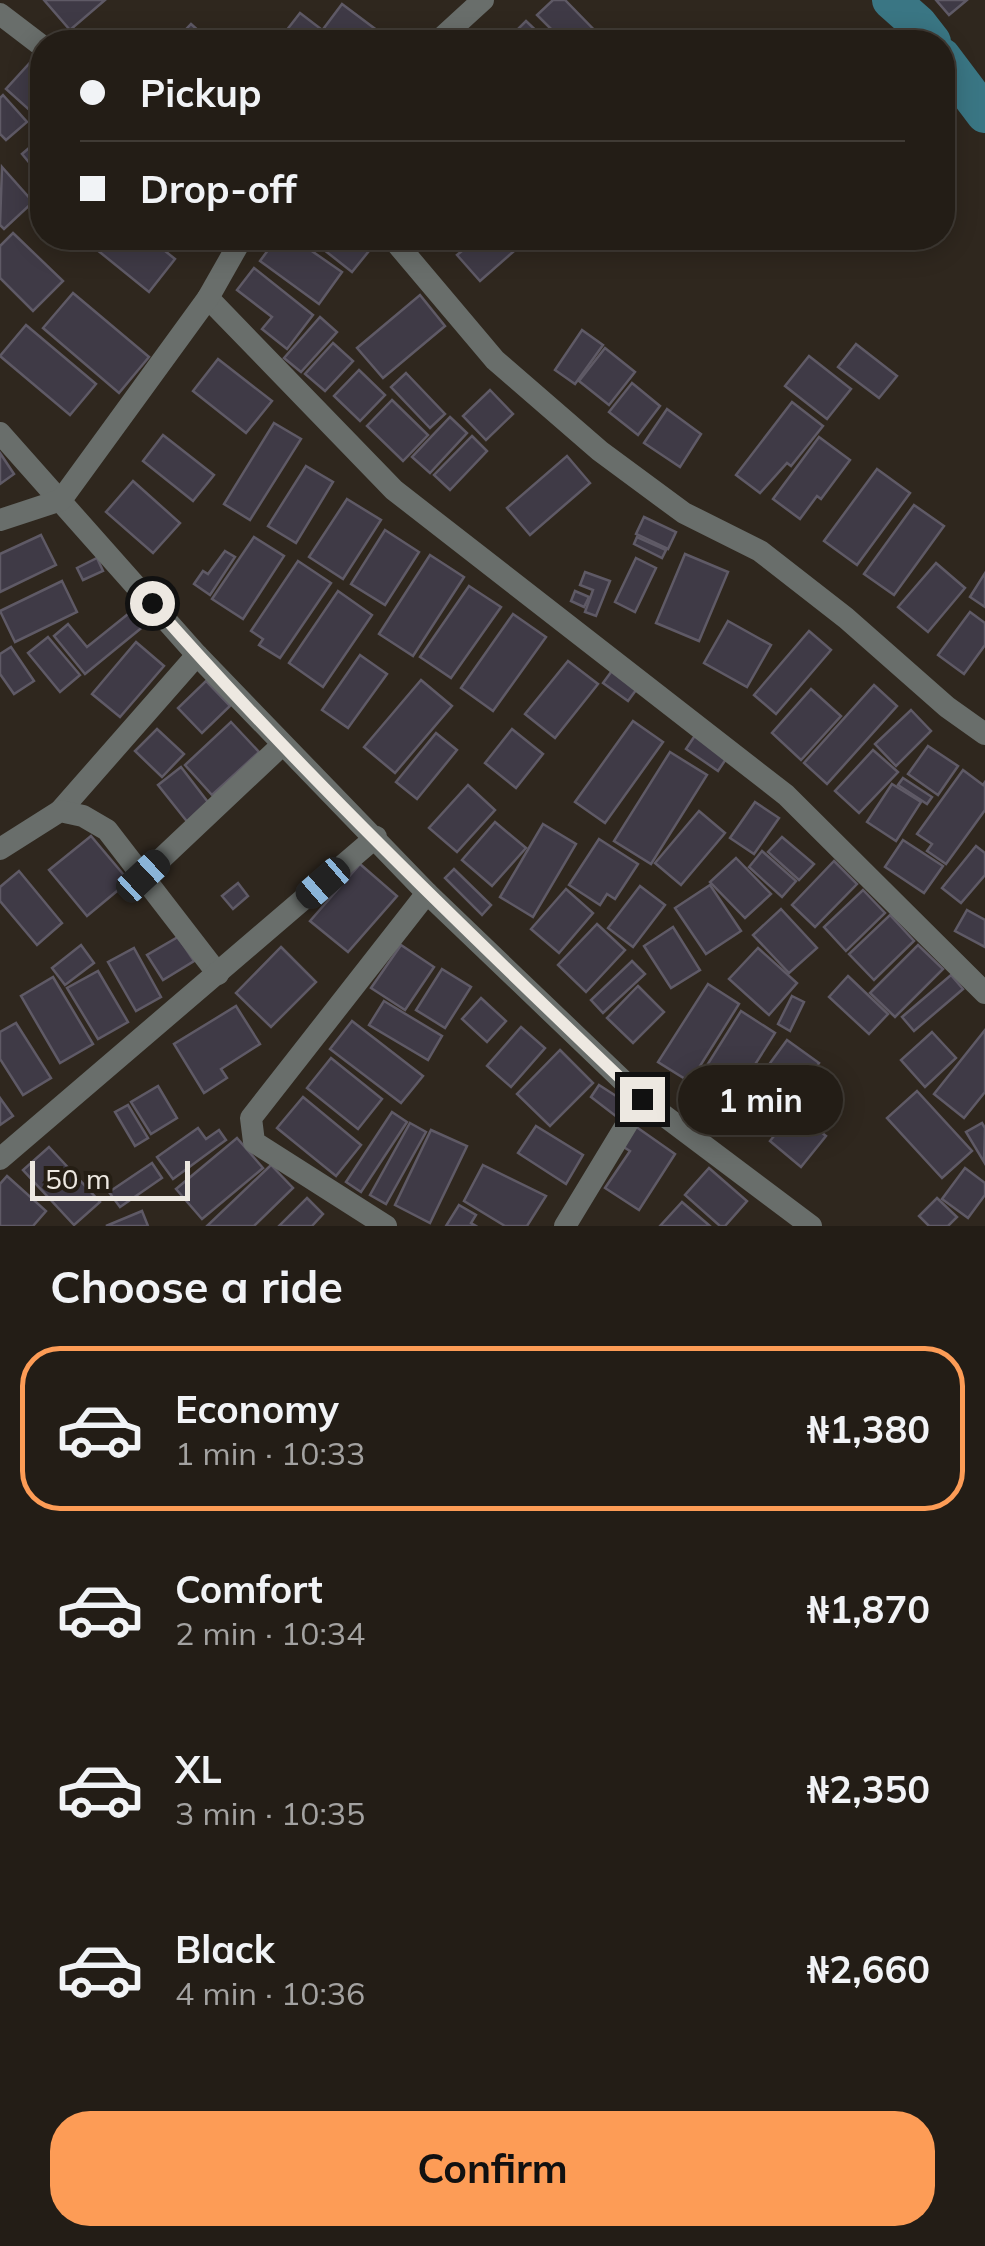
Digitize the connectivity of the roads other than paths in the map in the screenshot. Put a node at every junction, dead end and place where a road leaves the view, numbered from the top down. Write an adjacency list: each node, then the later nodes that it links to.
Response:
1 (483, 0): 3 (street)
2 (0, 14): 4 (street)
3 (450, 30)
4 (30, 37)
5 (235, 250): 7 (street)
6 (402, 250): 12 (street)
7 (208, 298): 9 (street); 20 (street)
8 (0, 433): 9 (street)
9 (61, 500): 10 (street); 11 (street)
10 (0, 520)
11 (197, 655): 13 (street); 14 (street)
12 (985, 734)
13 (282, 746): 15 (street); 17 (street)
14 (60, 810): 16 (street); 17 (street)
15 (376, 838): 18 (street); 19 (street)
16 (0, 849)
17 (143, 876): 19 (street)
18 (427, 892): 21 (street); 23 (street)
19 (218, 974): 22 (street)
20 (985, 993)
21 (642, 1099): 24 (street); 25 (street)
22 (0, 1159)
23 (386, 1226)
24 (565, 1226)
25 (811, 1226)

